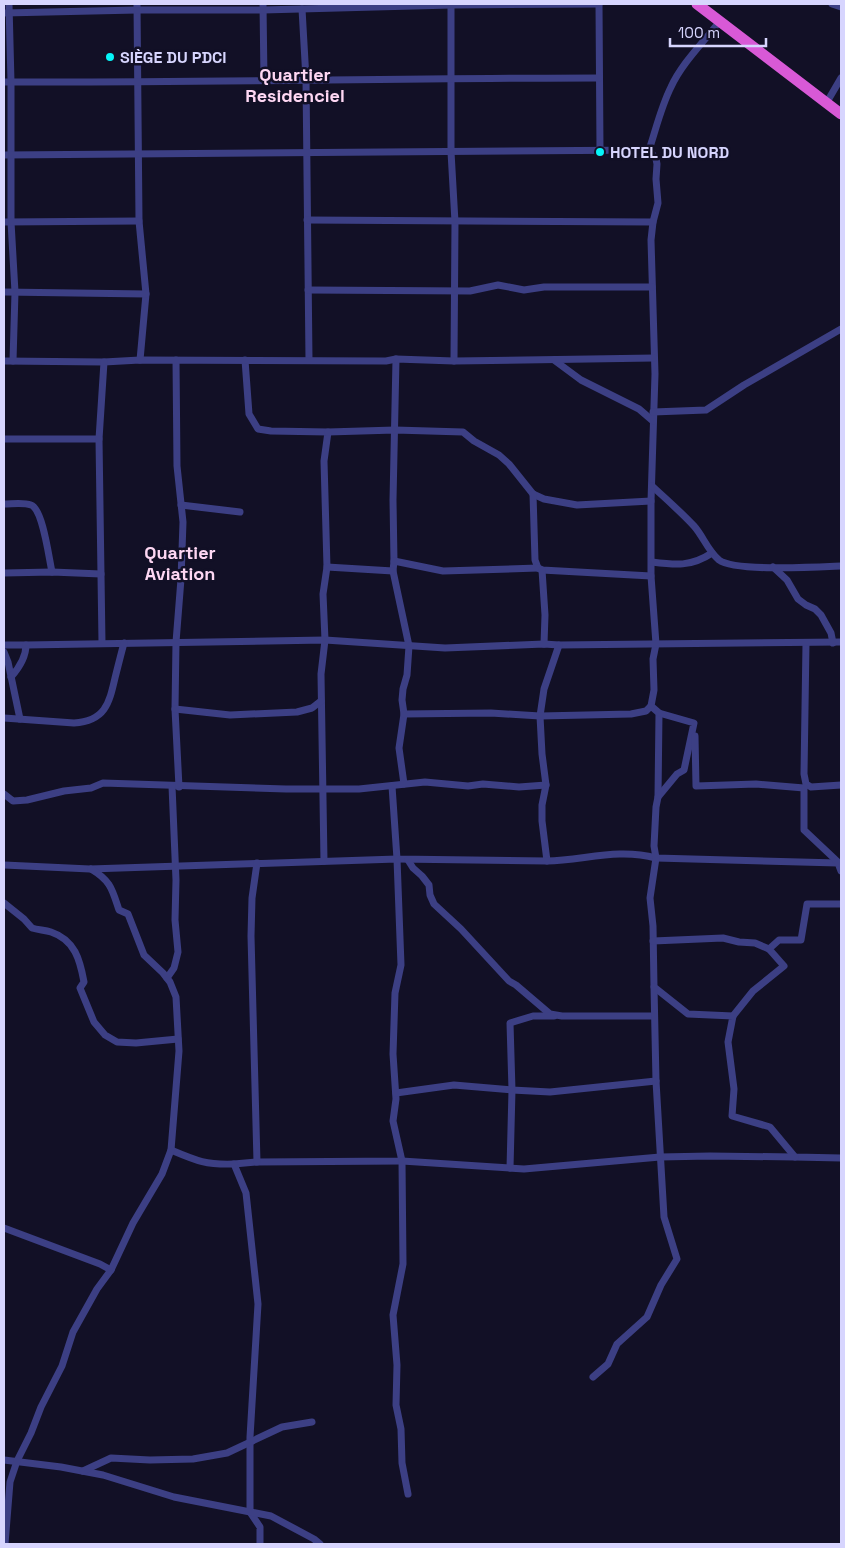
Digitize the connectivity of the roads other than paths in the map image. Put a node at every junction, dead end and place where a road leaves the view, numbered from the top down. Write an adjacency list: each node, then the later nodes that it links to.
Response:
1 (9, 4): 10 (street)
2 (599, 4): 5 (street); 13 (street)
3 (697, 4): 11 (highway)
4 (832, 4): 9 (street)
5 (451, 5): 8 (street); 12 (street)
6 (137, 7): 7 (street); 10 (street); 18 (street)
7 (264, 7): 8 (street); 15 (street)
8 (302, 8): 16 (street)
9 (841, 8)
10 (6, 13): 17 (street)
11 (719, 22): 19 (highway); 22 (street)
12 (450, 78): 13 (street); 16 (street); 23 (street)
13 (599, 78): 21 (street)
14 (841, 78): 19 (street)
15 (264, 80): 16 (street); 18 (street)
16 (306, 80): 24 (street)
17 (8, 82): 18 (street); 26 (street)
18 (138, 83): 27 (street)
19 (827, 102): 20 (highway)
20 (841, 114)
21 (600, 150): 22 (street); 23 (street)
22 (649, 150): 32 (street)
23 (451, 152): 24 (street); 31 (street)
24 (307, 153): 27 (street); 29 (street)
25 (4, 155): 26 (street)
26 (12, 155): 27 (street); 30 (street)
27 (139, 155): 28 (street)
28 (139, 220): 30 (street); 38 (street)
29 (307, 220): 31 (street); 34 (street)
30 (8, 222): 36 (street)
31 (455, 222): 32 (street); 37 (street)
32 (653, 222): 33 (street)
33 (652, 288): 37 (street); 40 (street)
34 (308, 290): 37 (street); 45 (street)
35 (4, 292): 36 (street)
36 (15, 292): 38 (street); 48 (street)
37 (455, 292): 49 (street)
38 (146, 294): 42 (street)
39 (841, 329): 51 (street)
40 (654, 358): 46 (street); 51 (street)
41 (396, 359): 45 (street); 49 (street); 53 (street)
42 (140, 360): 43 (street); 50 (street)
43 (176, 360): 44 (street); 61 (street)
44 (245, 360): 45 (street); 54 (street)
45 (308, 360)
46 (554, 360): 49 (street); 52 (street)
47 (4, 361): 48 (street)
48 (14, 361): 50 (street)
49 (454, 361)
50 (104, 362): 56 (street)
51 (653, 412): 52 (street)
52 (653, 421): 57 (street)
53 (395, 430): 54 (street); 58 (street); 64 (street)
54 (328, 432): 67 (street)
55 (4, 439): 56 (street)
56 (99, 439): 73 (street)
57 (652, 486): 59 (street); 63 (street)
58 (533, 494): 59 (street); 69 (street)
59 (651, 501): 65 (street)
60 (4, 504): 71 (street)
61 (181, 505): 62 (street); 76 (street)
62 (240, 512)
63 (712, 553): 65 (street); 68 (street)
64 (394, 562): 69 (street); 70 (street)
65 (652, 562): 74 (street)
66 (841, 566): 68 (street)
67 (327, 567): 70 (street); 75 (street)
68 (773, 567): 81 (street)
69 (540, 569): 74 (street); 82 (street)
70 (393, 571): 87 (street)
71 (52, 572): 72 (street); 73 (street)
72 (4, 573)
73 (101, 574): 78 (street)
74 (651, 576): 83 (street)
75 (326, 640): 76 (street); 87 (street); 90 (street)
76 (176, 642): 79 (street); 92 (street)
77 (841, 642): 81 (street)
78 (102, 643): 79 (street); 85 (street)
79 (124, 643): 97 (street)
80 (806, 643): 81 (street); 83 (street); 103 (street)
81 (833, 643)
82 (544, 644): 86 (street); 87 (street)
83 (656, 644): 86 (street); 91 (street)
84 (4, 645): 85 (street)
85 (26, 645): 89 (street)
86 (559, 645): 95 (street)
87 (409, 646): 94 (street)
88 (4, 652): 89 (street)
89 (12, 677): 97 (street)
90 (321, 701): 92 (street); 104 (street)
91 (651, 706): 93 (street); 95 (street)
92 (175, 709): 101 (street)
93 (659, 713): 98 (street); 106 (street)
94 (404, 714): 95 (street); 99 (street)
95 (540, 716): 100 (street)
96 (4, 718): 97 (street)
97 (20, 719)
98 (694, 723): 106 (street); 114 (street)
99 (404, 784): 100 (street); 102 (street)
100 (546, 784): 111 (street)
101 (175, 786): 104 (street); 105 (street); 115 (street)
102 (392, 786): 104 (street); 108 (street)
103 (841, 786)
104 (324, 788): 110 (street)
105 (4, 794)
106 (658, 797): 107 (street)
107 (656, 858): 111 (street); 114 (street); 120 (street)
108 (397, 859): 109 (street); 110 (street); 130 (street)
109 (408, 860): 111 (street); 124 (street)
110 (324, 861): 112 (street)
111 (547, 861)
112 (257, 863): 115 (street); 136 (street)
113 (4, 864): 116 (street)
114 (840, 864): 117 (street)
115 (175, 866): 116 (street); 122 (street)
116 (90, 869): 122 (street)
117 (841, 871)
118 (4, 903): 127 (street)
119 (841, 904): 121 (street)
120 (653, 940): 121 (street); 123 (street)
121 (769, 949): 126 (street)
122 (167, 978): 127 (street)
123 (654, 987): 125 (street); 126 (street)
124 (562, 1016): 125 (street); 129 (street)
125 (654, 1016): 128 (street)
126 (733, 1016): 133 (street)
127 (178, 1039): 131 (street)
128 (656, 1081): 129 (street); 132 (street)
129 (512, 1090): 130 (street); 138 (street)
130 (396, 1092): 135 (street)
131 (171, 1150): 137 (street); 140 (street)
132 (660, 1157): 133 (street); 138 (street); 141 (street)
133 (795, 1157): 134 (street)
134 (841, 1158)
135 (402, 1161): 136 (street); 138 (street); 147 (street)
136 (257, 1162): 137 (street)
137 (234, 1164): 143 (street)
138 (510, 1168)
139 (4, 1228): 140 (street)
140 (111, 1270): 145 (street)
141 (593, 1377)
142 (312, 1422): 143 (street)
143 (250, 1442): 146 (street); 148 (street)
144 (4, 1460): 145 (street)
145 (17, 1461): 146 (street); 149 (street)
146 (82, 1471): 148 (street)
147 (408, 1494)
148 (250, 1512): 150 (street); 151 (street)
149 (5, 1544)
150 (260, 1544)
151 (320, 1544)

